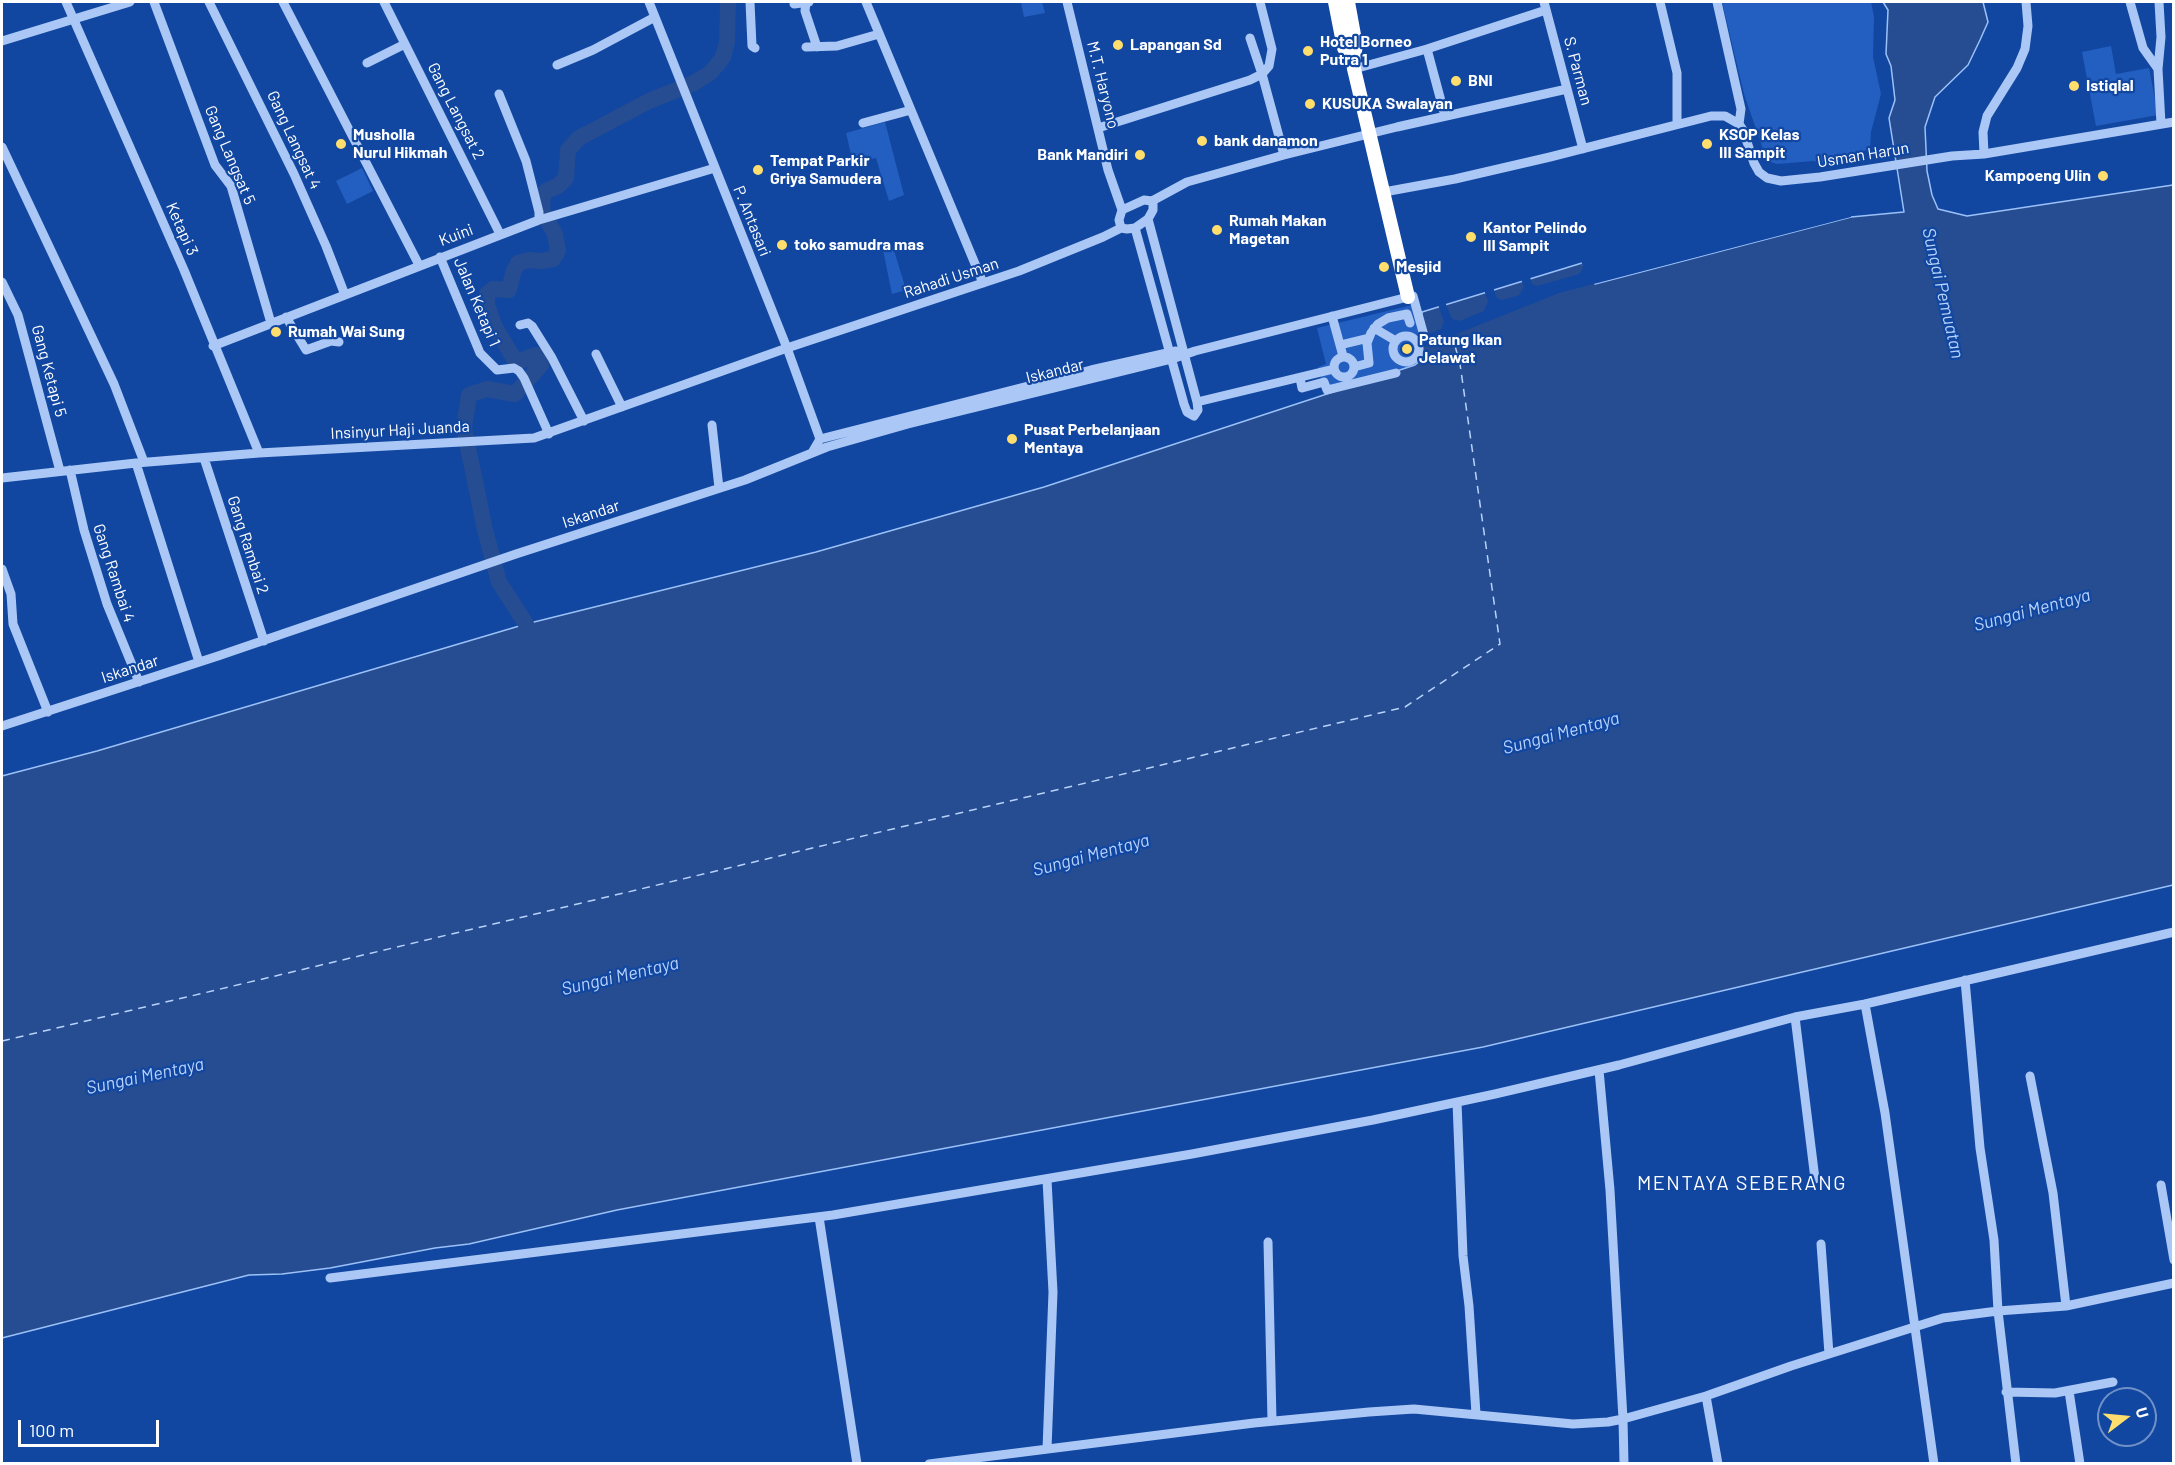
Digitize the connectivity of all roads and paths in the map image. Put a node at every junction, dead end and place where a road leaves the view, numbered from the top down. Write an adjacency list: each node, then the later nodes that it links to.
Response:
1 (66, 2): 24 (street, Ketapi 3)
2 (130, 2): 21 (street)
3 (154, 2): 72 (street, Gang Langsat 5)
4 (209, 2): 67 (street, Gang Langsat 4)
5 (283, 2): 64 (street)
6 (384, 2): 29 (street, Gang Langsat 2)
7 (649, 2): 23 (street, P. Antasari)
8 (750, 2): 32 (street)
9 (807, 2): 20 (street); 31 (street)
10 (866, 2): 26 (street)
11 (1067, 2): 48 (street, M.T. Haryono)
12 (1260, 2): 38 (street)
13 (1335, 2): 36 (highway)
14 (1348, 2): 36 (highway)
15 (1660, 2): 45 (street)
16 (1717, 2): 46 (street)
17 (2026, 2): 52 (street)
18 (2130, 2): 37 (street)
19 (2159, 2): 37 (street)
20 (794, 4)
21 (101, 6): 24 (street)
22 (1545, 6): 33 (street); 39 (street, S. Parman)
23 (655, 17): 35 (street); 54 (street, P. Antasari)
24 (73, 19): 28 (street); 80 (street, Ketapi 3)
25 (2, 28): 28 (street)
26 (879, 34): 31 (street); 41 (street)
27 (1250, 38): 38 (street)
28 (4, 40)
29 (405, 44): 34 (street); 62 (street, Gang Langsat 2)
30 (806, 47): 31 (street)
31 (817, 47)
32 (755, 48)
33 (1427, 49): 36 (street); 42 (street)
34 (367, 63)
35 (557, 65)
36 (1354, 65): 49 (highway)
37 (2158, 69): 47 (street)
38 (1262, 74): 48 (street); 53 (street)
39 (1567, 89): 42 (street); 51 (street, S. Parman)
40 (500, 94): 58 (street)
41 (911, 110): 44 (street); 66 (street)
42 (1445, 116): 49 (street)
43 (2174, 122): 47 (street, Usman Harun)
44 (863, 123)
45 (1677, 124): 46 (street); 51 (street)
46 (1739, 124): 52 (street, Usman Harun)
47 (2160, 124): 52 (street, Usman Harun)
48 (1098, 128): 57 (street, M.T. Haryono)
49 (1370, 134): 53 (street); 55 (highway)
50 (2, 147): 100 (street)
51 (1583, 149): 55 (street)
52 (1984, 154)
53 (1284, 155): 56 (street)
54 (715, 168): 58 (street, Kuini); 82 (street, P. Antasari)
55 (1383, 192): 69 (highway)
56 (1152, 201): 57 (street); 59 (street)
57 (1122, 210): 60 (street)
58 (541, 219): 62 (street, Kuini)
59 (1148, 219): 61 (street); 83 (street)
60 (1121, 228): 61 (street); 66 (street, Rahadi Usman)
61 (1135, 228): 85 (street)
62 (500, 234): 63 (street, Kuini)
63 (440, 256): 64 (street, Kuini); 95 (street, Jalan Ketapi 1)
64 (419, 265): 67 (street, Kuini)
65 (2, 282): 68 (street, Gang Ketapi 5)
66 (982, 283): 82 (street, Rahadi Usman)
67 (345, 294): 71 (street, Kuini)
68 (5, 295): 101 (street, Gang Ketapi 5)
69 (1411, 297): 70 (street, Iskandar); 76 (street)
70 (1332, 316): 81 (street); 83 (street, Iskandar)
71 (286, 318): 72 (street, Kuini); 79 (street)
72 (271, 323): 80 (street, Kuini)
73 (1410, 323): 75 (street)
74 (520, 325): 93 (street)
75 (1374, 328): 77 (street); 78 (street)
76 (1423, 332)
77 (1369, 338): 81 (street); 87 (street)
78 (1396, 341)
79 (339, 342)
80 (213, 345): 98 (street, Ketapi 3)
81 (1340, 345): 86 (street)
82 (787, 348): 92 (street, Insinyur Haji Juanda); 96 (street, P. Antasari)
83 (1182, 353): 85 (street, Iskandar); 91 (street)
84 (597, 354): 92 (street)
85 (1171, 356): 91 (street); 96 (street, Iskandar); 97 (street, Iskandar)
86 (1343, 356): 87 (street); 88 (street)
87 (1354, 367): 88 (street)
88 (1334, 369): 90 (street)
89 (1396, 373): 90 (street)
90 (1300, 378): 91 (street)
91 (1197, 402)
92 (622, 407): 93 (street, Insinyur Haji Juanda)
93 (584, 421): 95 (street, Insinyur Haji Juanda)
94 (712, 425): 103 (street)
95 (549, 434): 98 (street, Insinyur Haji Juanda)
96 (820, 439): 97 (street)
97 (813, 451): 103 (street, Iskandar)
98 (259, 453): 99 (street, Insinyur Haji Juanda)
99 (204, 458): 100 (street, Insinyur Haji Juanda); 105 (street, Gang Rambai 2)
100 (140, 463): 101 (street, Insinyur Haji Juanda); 106 (street)
101 (65, 471): 102 (street, Insinyur Haji Juanda); 107 (street, Gang Rambai 4)
102 (2, 478)
103 (719, 488): 105 (street, Iskandar)
104 (2, 569): 108 (street)
105 (264, 640): 106 (street, Iskandar)
106 (199, 662): 107 (street, Iskandar)
107 (139, 682): 108 (street, Iskandar)
108 (48, 712): 109 (street, Iskandar)
109 (2, 726)
110 (2174, 932): 111 (street)
111 (1965, 980): 112 (street); 127 (street)
112 (1865, 1004): 113 (street); 128 (street)
113 (1795, 1017): 114 (street); 117 (street)
114 (1599, 1070): 116 (street); 135 (street)
115 (2031, 1076): 126 (street)
116 (1457, 1102): 118 (street); 134 (street)
117 (1815, 1179)
118 (1047, 1180): 120 (street); 137 (street)
119 (2161, 1185): 123 (street)
120 (819, 1217): 124 (street); 138 (street)
121 (1268, 1242): 136 (street)
122 (1821, 1244): 129 (street)
123 (2174, 1260)
124 (330, 1278)
125 (2174, 1282): 126 (street)
126 (2066, 1306): 127 (street)
127 (1998, 1311): 128 (street); 132 (street)
128 (1915, 1326): 129 (street); 142 (street)
129 (1829, 1354): 133 (street)
130 (2113, 1382): 131 (street)
131 (2069, 1391): 132 (street); 144 (street)
132 (2007, 1392): 143 (street)
133 (1706, 1396): 135 (street); 141 (street)
134 (1476, 1414): 135 (street); 136 (street)
135 (1623, 1419): 140 (street)
136 (1272, 1421): 137 (street)
137 (1047, 1449): 139 (street)
138 (857, 1464)
139 (929, 1464)
140 (1624, 1464)
141 (1718, 1464)
142 (1934, 1464)
143 (2016, 1464)
144 (2080, 1464)

